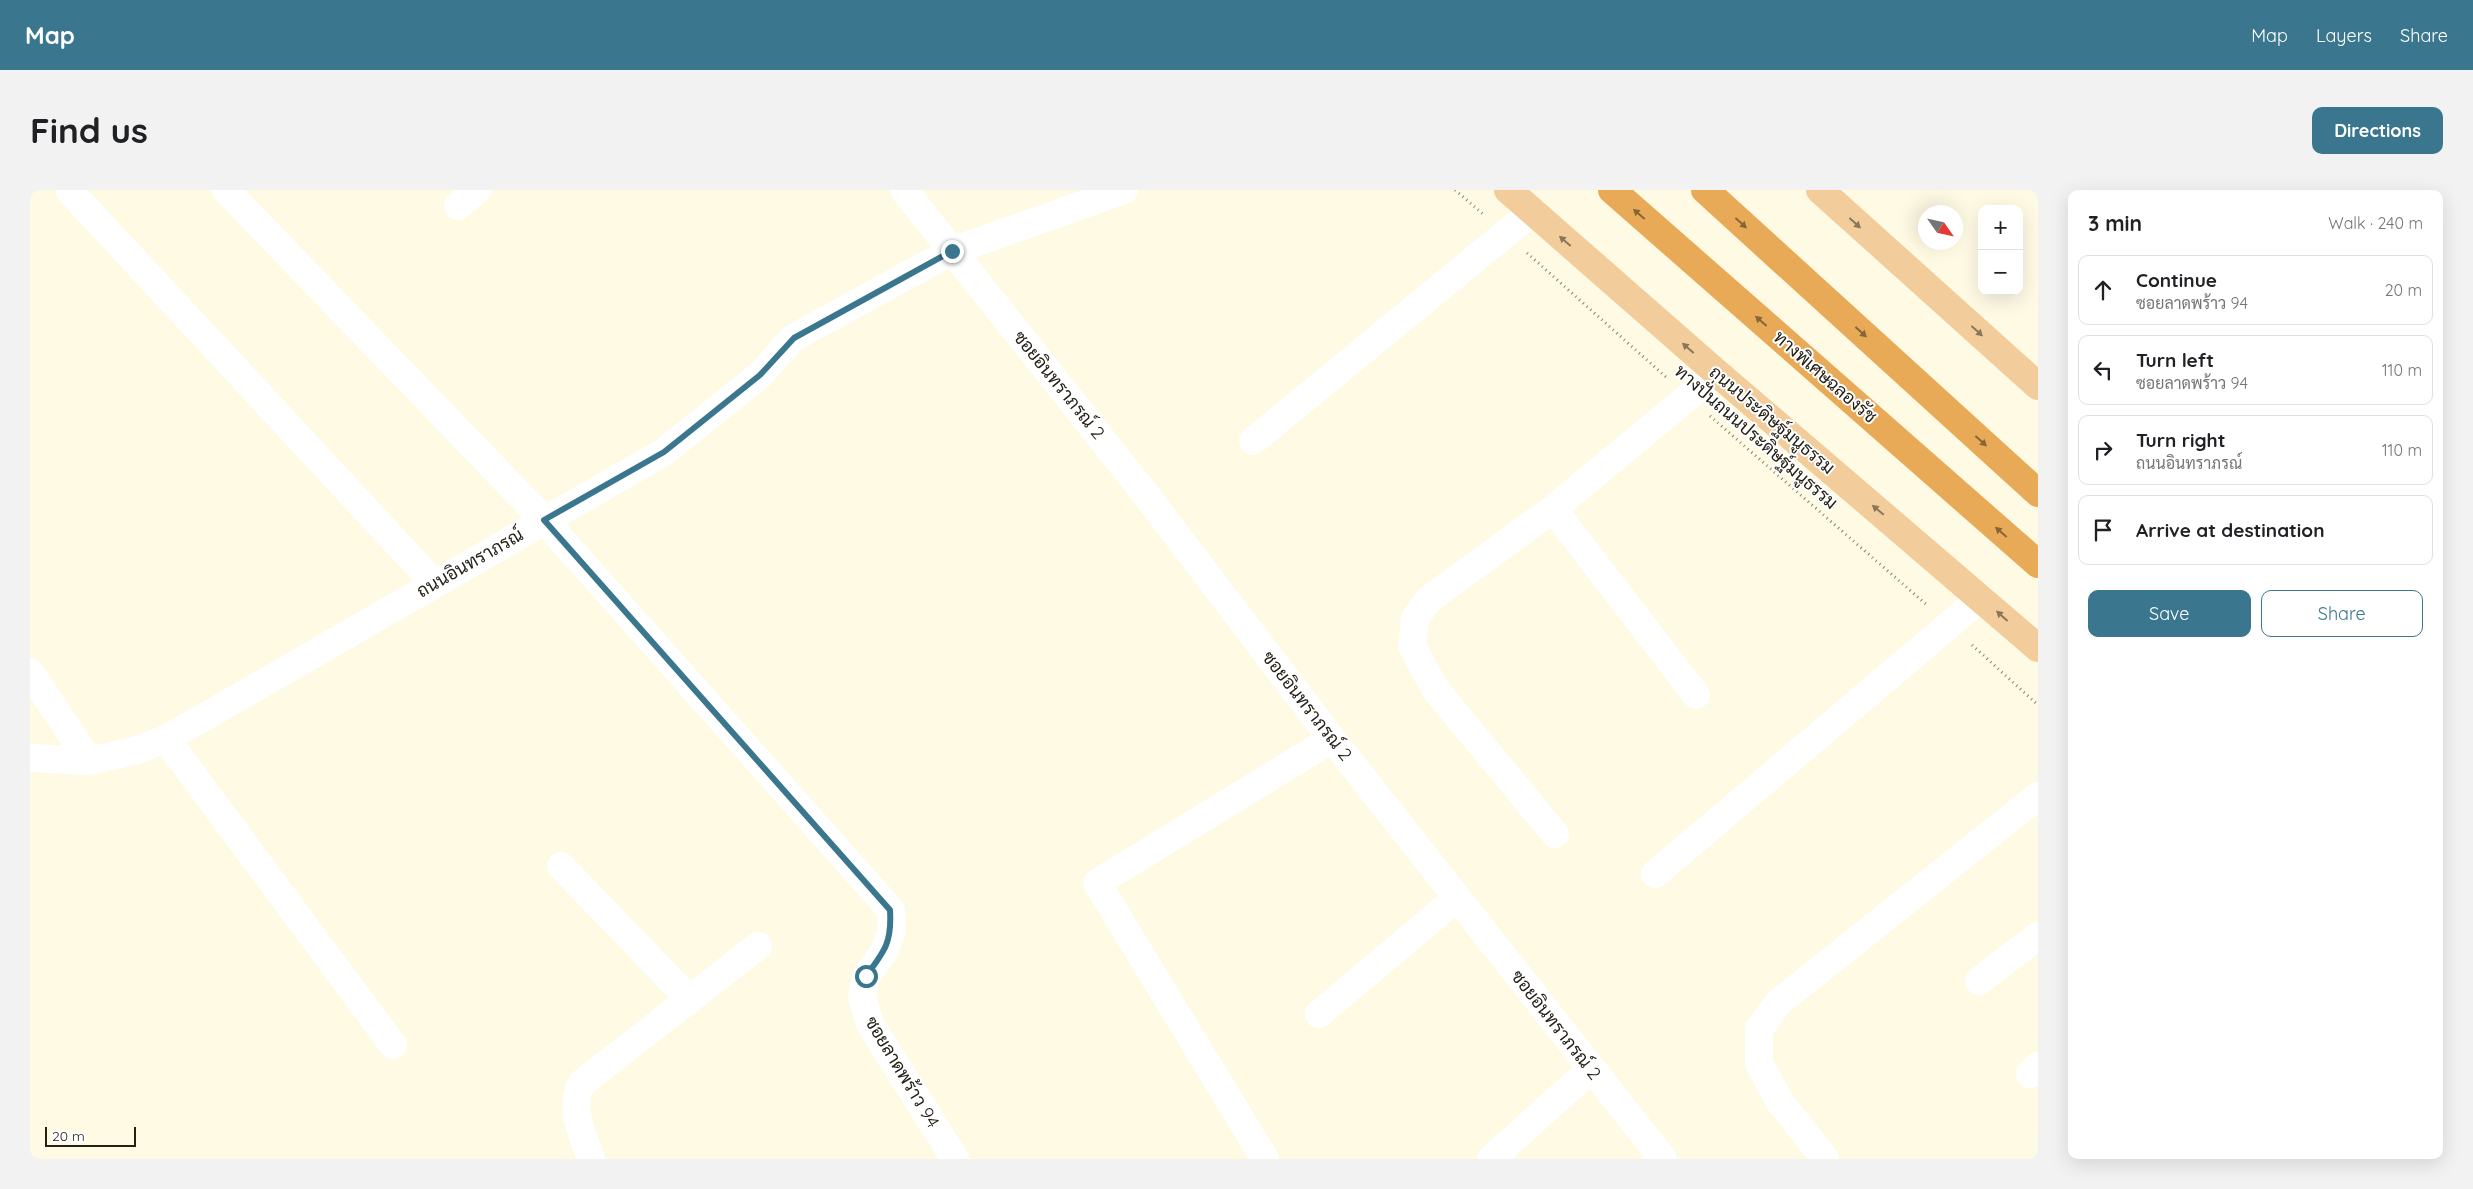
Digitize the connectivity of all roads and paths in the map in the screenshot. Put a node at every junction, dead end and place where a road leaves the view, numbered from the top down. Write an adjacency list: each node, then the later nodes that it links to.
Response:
1 (69, 190): 21 (street)
2 (226, 190): 19 (street, ซอยลาดพร้าว 94)
3 (904, 190): 12 (street, ซอยอินทราภรณ์ 2)
4 (1124, 190): 12 (street, ถนนอินทราภรณ์)
5 (1455, 190): 11 (path, ทางปั่นถนนประดิษฐ์มนูธรรม)
6 (1508, 190): 10 (main road, ถนนประดิษฐ์มนูธรรม)
7 (1612, 190): 20 (highway, ทางพิเศษฉลองรัช, one-way to 7)
8 (1705, 190): 17 (highway, one-way to 17)
9 (1820, 190): 14 (main road, one-way to 14)
10 (1532, 212): 11 (street); 13 (main road, ถนนประดิษฐ์มนูธรรม, one-way to 10)
11 (1506, 234): 15 (path, ทางปั่นถนนประดิษฐ์มนูธรรม); 16 (street)
12 (952, 251): 19 (street, ถนนอินทราภรณ์); 29 (street, ซอยอินทราภรณ์ 2)
13 (1717, 373): 15 (street); 22 (main road, ถนนประดิษฐ์มนูธรรม, one-way to 13)
14 (2038, 386)
15 (1689, 397): 18 (street); 23 (path, ทางปั่นถนนประดิษฐ์มนูธรรม)
16 (1253, 442)
17 (2038, 493)
18 (1553, 509): 26 (street); 33 (street)
19 (544, 520): 21 (street, ถนนอินทราภรณ์); 45 (street, ซอยลาดพร้าว 94)
20 (2038, 564)
21 (435, 584): 28 (street, ถนนอินทราภรณ์)
22 (1981, 598): 23 (street); 24 (main road, ถนนประดิษฐ์มนูธรรม, one-way to 22)
23 (1950, 625): 27 (path, ทางปั่นถนนประดิษฐ์มนูธรรม); 35 (street)
24 (2038, 648)
25 (30, 672): 31 (street)
26 (1696, 695)
27 (2038, 705)
28 (166, 739): 31 (street, ถนนอินทราภรณ์); 42 (street)
29 (1332, 739): 36 (street, ซอยอินทราภรณ์ 2); 46 (street)
30 (30, 758): 31 (street, ถนนอินทราภรณ์)
31 (89, 761)
32 (2038, 796): 49 (street)
33 (1555, 834)
34 (561, 866): 40 (street)
35 (1655, 874)
36 (1457, 898): 41 (street); 43 (street, ซอยอินทราภรณ์ 2)
37 (2038, 936): 39 (street)
38 (758, 946): 40 (street)
39 (1980, 981)
40 (690, 1000): 44 (street)
41 (1319, 1014)
42 (393, 1045)
43 (1591, 1069): 47 (street); 48 (street, ซอยอินทราภรณ์ 2)
44 (591, 1159)
45 (955, 1159)
46 (1265, 1159)
47 (1491, 1159)
48 (1663, 1159)
49 (1825, 1159)

